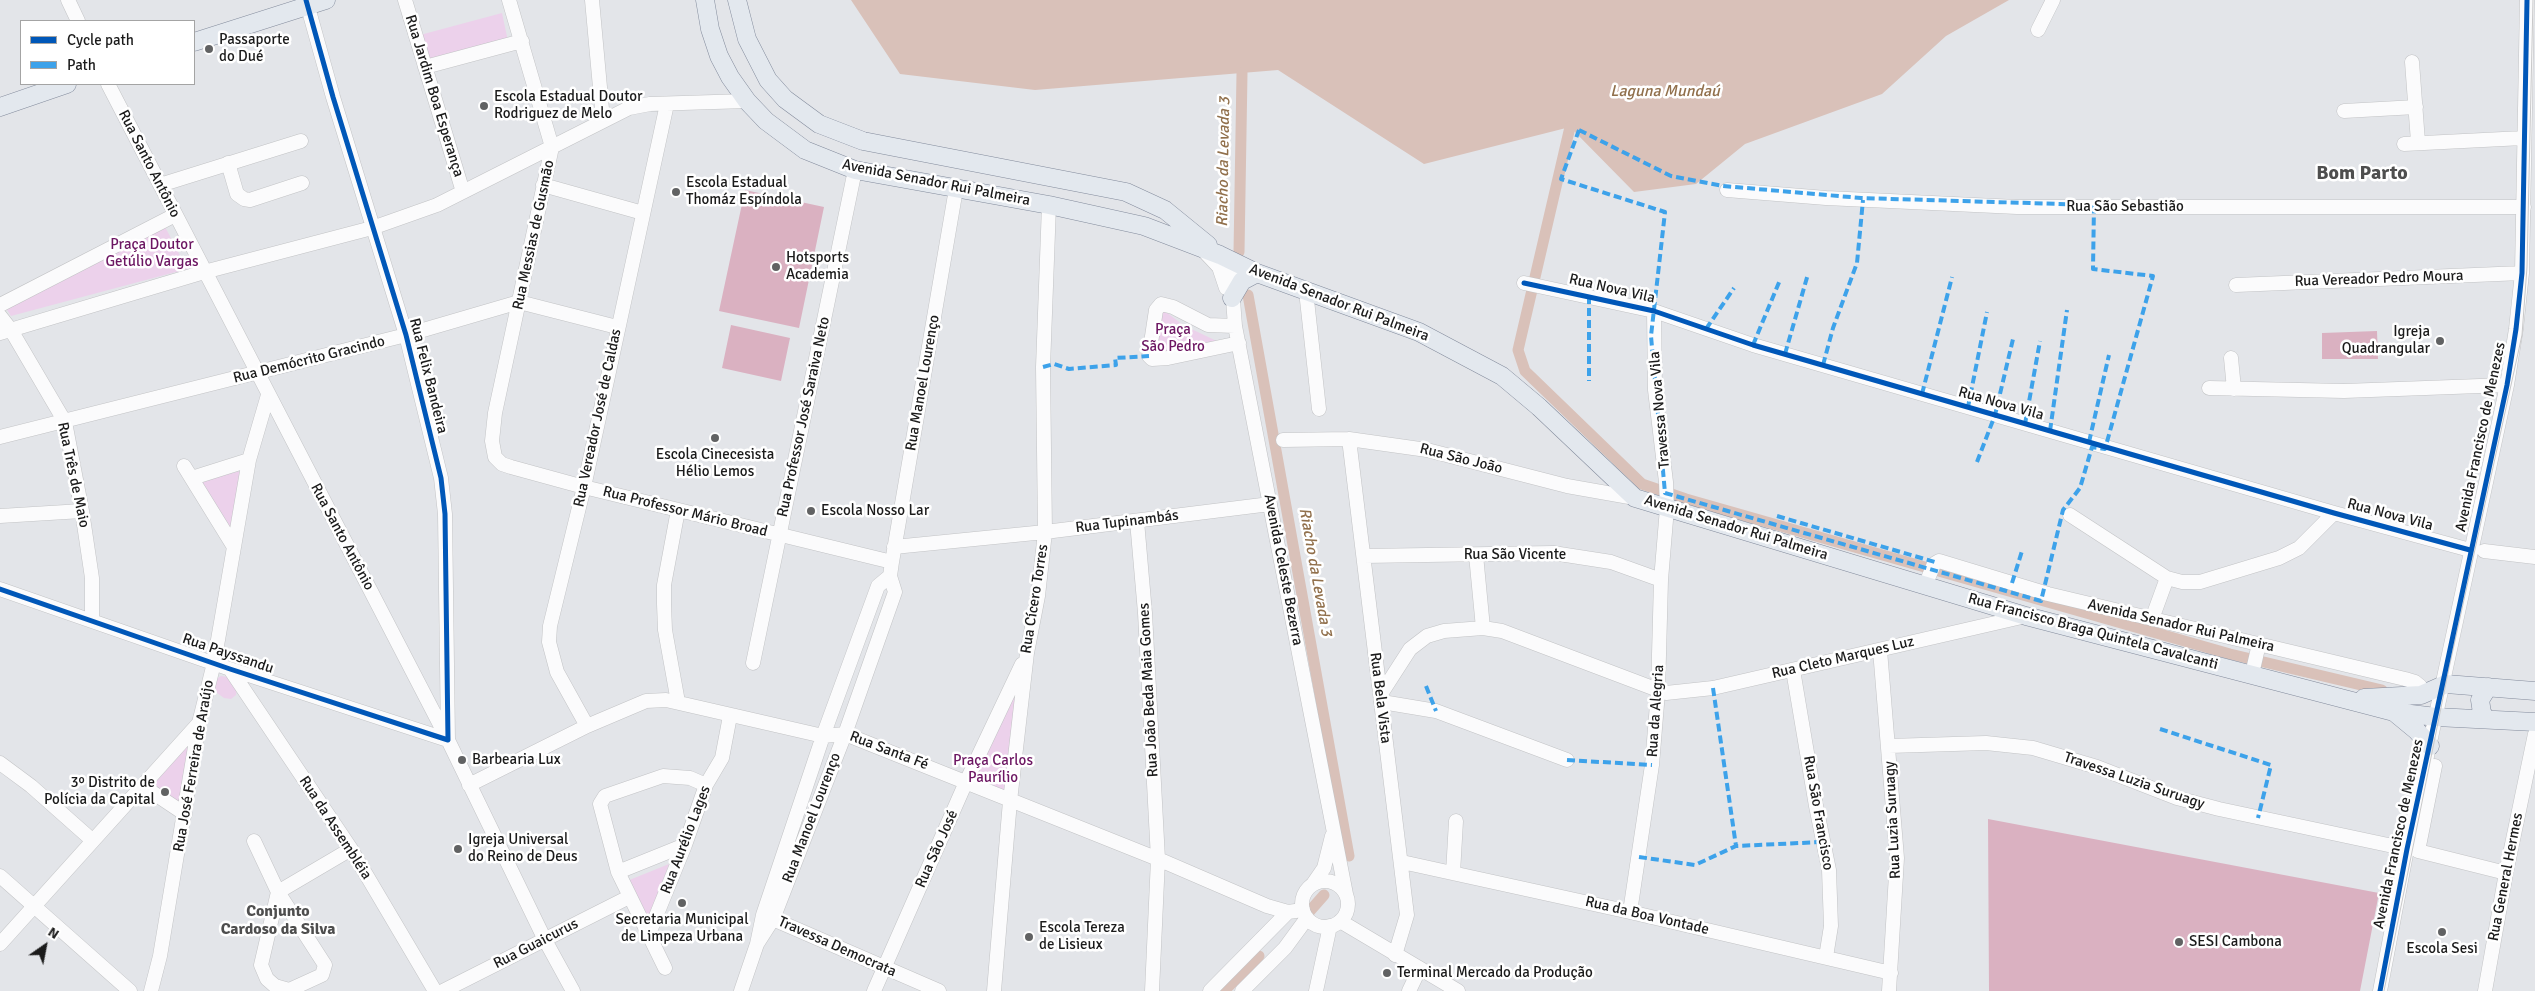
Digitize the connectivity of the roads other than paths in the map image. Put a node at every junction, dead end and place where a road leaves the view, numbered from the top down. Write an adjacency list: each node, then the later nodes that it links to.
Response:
1 (68, 0): 11 (street)
2 (326, 0): 10 (main road)
3 (405, 0): 16 (street, Rua Jardim Boa Esperança)
4 (509, 0): 13 (street, Rua Messias de Gusmão)
5 (592, 0): 24 (street)
6 (705, 0): 19 (main road, Avenida Senador Rui Palmeira)
7 (737, 0): 28 (main road, Avenida Senador Rui Palmeira)
8 (2053, 0): 12 (street)
9 (2527, 0): 25 (street, Avenida Francisco de Menezes)
10 (307, 3): 14 (main road); 44 (street, Rua Felix Bandeira)
11 (78, 20)
12 (2038, 30)
13 (522, 41): 16 (street); 27 (street, Rua Messias de Gusmão)
14 (195, 42)
15 (2412, 62): 22 (street)
16 (425, 67): 39 (street, Rua Jardim Boa Esperança)
17 (64, 85): 21 (main road)
18 (109, 85): 34 (street, Rua Santo Antônio)
19 (747, 101): 20 (street); 31 (main road, Avenida Senador Rui Palmeira)
20 (667, 104): 24 (street); 42 (street, Rua Vereador José de Caldas)
21 (0, 107)
22 (2416, 107): 23 (street); 25 (street)
23 (2344, 111)
24 (603, 120): 27 (street)
25 (2523, 138): 41 (street, Avenida Francisco de Menezes)
26 (301, 141): 30 (street)
27 (552, 147): 35 (street, Rua Messias de Gusmão); 39 (street)
28 (912, 152): 29 (main road, Avenida Senador Rui Palmeira); 32 (main road)
29 (940, 156): 36 (main road); 46 (main road, Avenida Senador Rui Palmeira)
30 (228, 163): 33 (street); 34 (street)
31 (855, 170): 32 (main road, Avenida Senador Rui Palmeira); 87 (street, Rua Professor José Saraiva Neto)
32 (906, 180): 36 (main road, Avenida Senador Rui Palmeira)
33 (302, 183)
34 (160, 185): 43 (street, Rua Santo Antônio)
35 (543, 185): 42 (street); 53 (street, Rua Messias de Gusmão)
36 (934, 185): 37 (main road, Avenida Senador Rui Palmeira)
37 (956, 189): 40 (main road, Avenida Senador Rui Palmeira); 89 (street, Rua Manoel Lourenço)
38 (1727, 190): 41 (street, Rua São Sebastião)
39 (463, 192): 44 (street)
40 (1049, 205): 45 (main road, Avenida Senador Rui Palmeira); 86 (street, Rua Cícero Torres)
41 (2524, 207): 49 (street, Avenida Francisco de Menezes)
42 (643, 213): 59 (street, Rua Vereador José de Caldas)
43 (175, 215): 47 (street, Rua Santo Antônio); 55 (street)
44 (372, 228): 47 (street); 61 (street, Rua Felix Bandeira)
45 (1202, 249): 46 (main road, Avenida Senador Rui Palmeira); 54 (street, Avenida Celeste Bezerra)
46 (1225, 257): 48 (main road, Avenida Senador Rui Palmeira); 54 (street, Avenida Celeste Bezerra)
47 (204, 272): 60 (street); 64 (street, Rua Santo Antônio)
48 (1257, 273): 52 (main road, Avenida Senador Rui Palmeira); 54 (main road)
49 (2522, 273): 51 (street, Rua Vereador Pedro Moura); 65 (street, Avenida Francisco de Menezes)
50 (1530, 284): 56 (street, Rua Nova Vila)
51 (2236, 285)
52 (1306, 290): 69 (street); 77 (main road, Avenida Senador Rui Palmeira)
53 (519, 302): 59 (street); 61 (street, Rua Demócrito Gracindo); 70 (street, Rua Messias de Gusmão)
54 (1232, 303): 58 (street, Avenida Celeste Bezerra)
55 (0, 305)
56 (1654, 311): 79 (street, Travessa Nova Vila); 82 (street, Rua Nova Vila)
57 (0, 316): 60 (street, Rua Três de Maio)
58 (1235, 326): 62 (street, Avenida Celeste Bezerra); 62 (street)
59 (617, 327): 76 (street, Rua Vereador José de Caldas)
60 (5, 331): 71 (street, Rua Três de Maio)
61 (406, 335): 64 (street, Rua Demócrito Gracindo); 121 (street, Rua Felix Bandeira)
62 (1239, 343): 78 (street, Avenida Celeste Bezerra)
63 (2231, 358): 67 (street)
64 (257, 373): 68 (street, Rua Santo Antônio); 71 (street, Rua Demócrito Gracindo)
65 (2507, 385): 67 (street); 90 (street, Avenida Francisco de Menezes)
66 (2209, 388): 67 (street)
67 (2234, 389)
68 (268, 395): 75 (street, Rua José Ferreira de Araújo); 122 (street, Rua Santo Antônio)
69 (1319, 409)
70 (496, 413): 76 (street, Rua Professor Mário Broad)
71 (65, 422): 72 (street, Rua Demócrito Gracindo); 81 (street, Rua Três de Maio)
72 (0, 437)
73 (1349, 439): 74 (street, Rua São João); 77 (street, Rua São João); 93 (street, Rua Bela Vista)
74 (1284, 440)
75 (249, 460): 88 (street, Rua José Ferreira de Araújo); 88 (street)
76 (584, 487): 80 (street, Rua Professor Mário Broad); 129 (street, Rua Vereador José de Caldas)
77 (1635, 498): 79 (main road, Avenida Senador Rui Palmeira)
78 (1270, 504): 85 (street, Rua Tupinambás); 145 (street, Avenida Celeste Bezerra)
79 (1667, 506): 95 (main road, Avenida Senador Rui Palmeira); 99 (street, Rua da Alegria)
80 (678, 510): 87 (street, Rua Professor Mário Broad); 120 (street)
81 (82, 511): 84 (street); 103 (street, Rua Três de Maio)
82 (2334, 513): 90 (street, Rua Nova Vila); 98 (street)
83 (2070, 515): 98 (street)
84 (0, 516)
85 (1137, 521): 86 (street, Rua Tupinambás); 151 (street, Rua João Beda Maia Gomes)
86 (1046, 532): 89 (street, Rua Tupinambás); 107 (street, Rua Cícero Torres)
87 (779, 535): 96 (street, Rua Professor Mário Broad); 109 (street, Rua Professor José Saraiva Neto)
88 (234, 547): 108 (street, Rua José Ferreira de Araújo)
89 (894, 547): 96 (street, Rua Manoel Lourenço)
90 (2470, 550): 113 (street, Avenida Francisco de Menezes)
91 (2484, 551): 94 (street)
92 (1476, 555): 93 (street, Rua São Vicente); 99 (street, Rua São Vicente); 104 (street)
93 (1364, 556): 118 (street, Rua Bela Vista)
94 (2535, 558)
95 (1845, 562): 97 (main road, Rua Francisco Braga Quintela Cavalcanti)
96 (891, 569): 130 (street, Rua Manoel Lourenço); 132 (street, Rua Manoel Lourenço)
97 (1930, 572): 101 (main road, Rua Francisco Braga Quintela Cavalcanti); 102 (street, Avenida Senador Rui Palmeira)
98 (2167, 578): 102 (street)
99 (1661, 580): 116 (street, Rua da Alegria)
100 (0, 588): 103 (street, Rua Payssandu)
101 (2026, 616): 106 (street, Rua Cleto Marques Luz); 112 (main road, Rua Francisco Braga Quintela Cavalcanti)
102 (2152, 619): 105 (street, Avenida Senador Rui Palmeira)
103 (92, 620): 108 (street, Rua Payssandu)
104 (1483, 628): 116 (street); 118 (street)
105 (2258, 648): 112 (street); 117 (street, Avenida Senador Rui Palmeira)
106 (1880, 650): 111 (street, Rua Cleto Marques Luz); 134 (street, Rua Luzia Suruagy)
107 (1027, 653): 138 (street, Rua São José); 142 (street, Rua Cícero Torres)
108 (214, 663): 110 (street, Rua Payssandu); 128 (street, Rua José Ferreira de Araújo)
109 (753, 663)
110 (230, 669): 133 (street, Rua Payssandu); 149 (street, Rua da Assembléia)
111 (1793, 670): 116 (street, Rua Cleto Marques Luz); 171 (street, Rua São Francisco)
112 (2253, 670): 119 (main road, Rua Francisco Braga Quintela Cavalcanti)
113 (2443, 686): 114 (main road); 117 (main road); 125 (street, Avenida Francisco de Menezes)
114 (2488, 687): 115 (main road); 126 (main road)
115 (2535, 691)
116 (1658, 692): 163 (street, Rua da Alegria)
117 (2421, 695): 119 (main road)
118 (1382, 698): 136 (street); 152 (street, Rua Bela Vista)
119 (2342, 698): 123 (main road, Rua Francisco Braga Quintela Cavalcanti)
120 (678, 702): 124 (street, Rua Santa Fé); 129 (street, Rua Santa Fé)
121 (448, 707): 122 (street); 133 (street, Rua Felix Bandeira)
122 (433, 710): 133 (street, Rua Santo Antônio)
123 (2394, 712): 125 (main road); 135 (main road)
124 (730, 716): 132 (street, Rua Santa Fé); 140 (street, Rua Aurélio Lages)
125 (2440, 716): 126 (main road); 135 (street, Avenida Francisco de Menezes); 150 (street)
126 (2486, 718): 127 (main road)
127 (2535, 722)
128 (199, 723): 141 (street); 143 (street, Rua José Ferreira de Araújo)
129 (587, 726): 139 (street, Rua Santa Fé)
130 (845, 734): 132 (street, Rua Santa Fé); 138 (street, Rua Santa Fé); 165 (street, Rua Manoel Lourenço)
131 (2535, 734): 155 (street, Rua General Hermes)
132 (823, 736): 165 (street, Rua Manoel Lourenço)
133 (448, 740): 139 (street, Rua Santo Antônio)
134 (1889, 746): 150 (street, Travessa Luzia Suruagy); 175 (street, Rua Luzia Suruagy)
135 (2430, 746): 150 (street, Avenida Francisco de Menezes)
136 (1567, 760)
137 (0, 763): 146 (street)
138 (966, 782): 142 (street, Rua Santa Fé); 173 (street, Rua São José)
139 (469, 785): 168 (street, Rua Santo Antônio)
140 (706, 785): 148 (street, Rua Aurélio Lages); 153 (street)
141 (143, 786): 143 (street); 146 (street)
142 (1010, 801): 151 (street, Rua Santa Fé); 184 (street, Rua Cícero Torres)
143 (185, 814): 177 (street, Rua José Ferreira de Araújo)
144 (1456, 821): 154 (street)
145 (1333, 833): 157 (street, Avenida Celeste Bezerra); 159 (street, Avenida Celeste Bezerra)
146 (92, 840): 161 (street)
147 (254, 841): 158 (street)
148 (685, 845): 153 (street); 167 (street, Rua Aurélio Lages)
149 (351, 849): 158 (street); 178 (street, Rua da Assembléia)
150 (2412, 850): 155 (street, Travessa Luzia Suruagy); 192 (street, Avenida Francisco de Menezes)
151 (1158, 859): 162 (street, Rua Santa Fé); 185 (street, Rua João Beda Maia Gomes)
152 (1402, 862): 154 (street, Rua da Boa Vontade); 170 (street, Rua Bela Vista)
153 (618, 872): 160 (street)
154 (1453, 873): 163 (street, Rua da Boa Vontade)
155 (2506, 873): 193 (street, Rua General Hermes)
156 (0, 876): 161 (street)
157 (1313, 884): 159 (street); 164 (street)
158 (278, 892): 158 (street)
159 (1346, 894): 166 (street)
160 (629, 897): 167 (street); 168 (street, Rua Guaicurus)
161 (34, 906): 169 (street); 176 (street)
162 (1288, 912): 164 (street, Rua Santa Fé); 186 (street)
163 (1630, 912): 171 (street, Rua da Boa Vontade)
164 (1305, 914): 166 (street); 187 (street)
165 (768, 917): 173 (street, Travessa Democrata); 181 (street, Rua Manoel Lourenço)
166 (1335, 924): 170 (street); 188 (street)
167 (648, 936): 172 (street)
168 (545, 940): 179 (street, Rua Guaicurus); 180 (street, Rua Santo Antônio)
169 (0, 944)
170 (1395, 955): 174 (street)
171 (1826, 957): 175 (street, Rua da Boa Vontade)
172 (665, 968)
173 (884, 969): 182 (street, Rua São José); 183 (street, Travessa Democrata)
174 (1420, 970): 189 (street); 190 (street)
175 (1891, 973): 191 (street, Rua Luzia Suruagy)
176 (130, 991)
177 (151, 991)
178 (435, 991)
179 (443, 991)
180 (573, 991)
181 (741, 991)
182 (874, 991)
183 (939, 991)
184 (994, 991)
185 (1152, 991)
186 (1210, 991)
187 (1242, 991)
188 (1316, 991)
189 (1409, 991)
190 (1458, 991)
191 (1889, 991)
192 (2380, 991)
193 (2484, 991)

